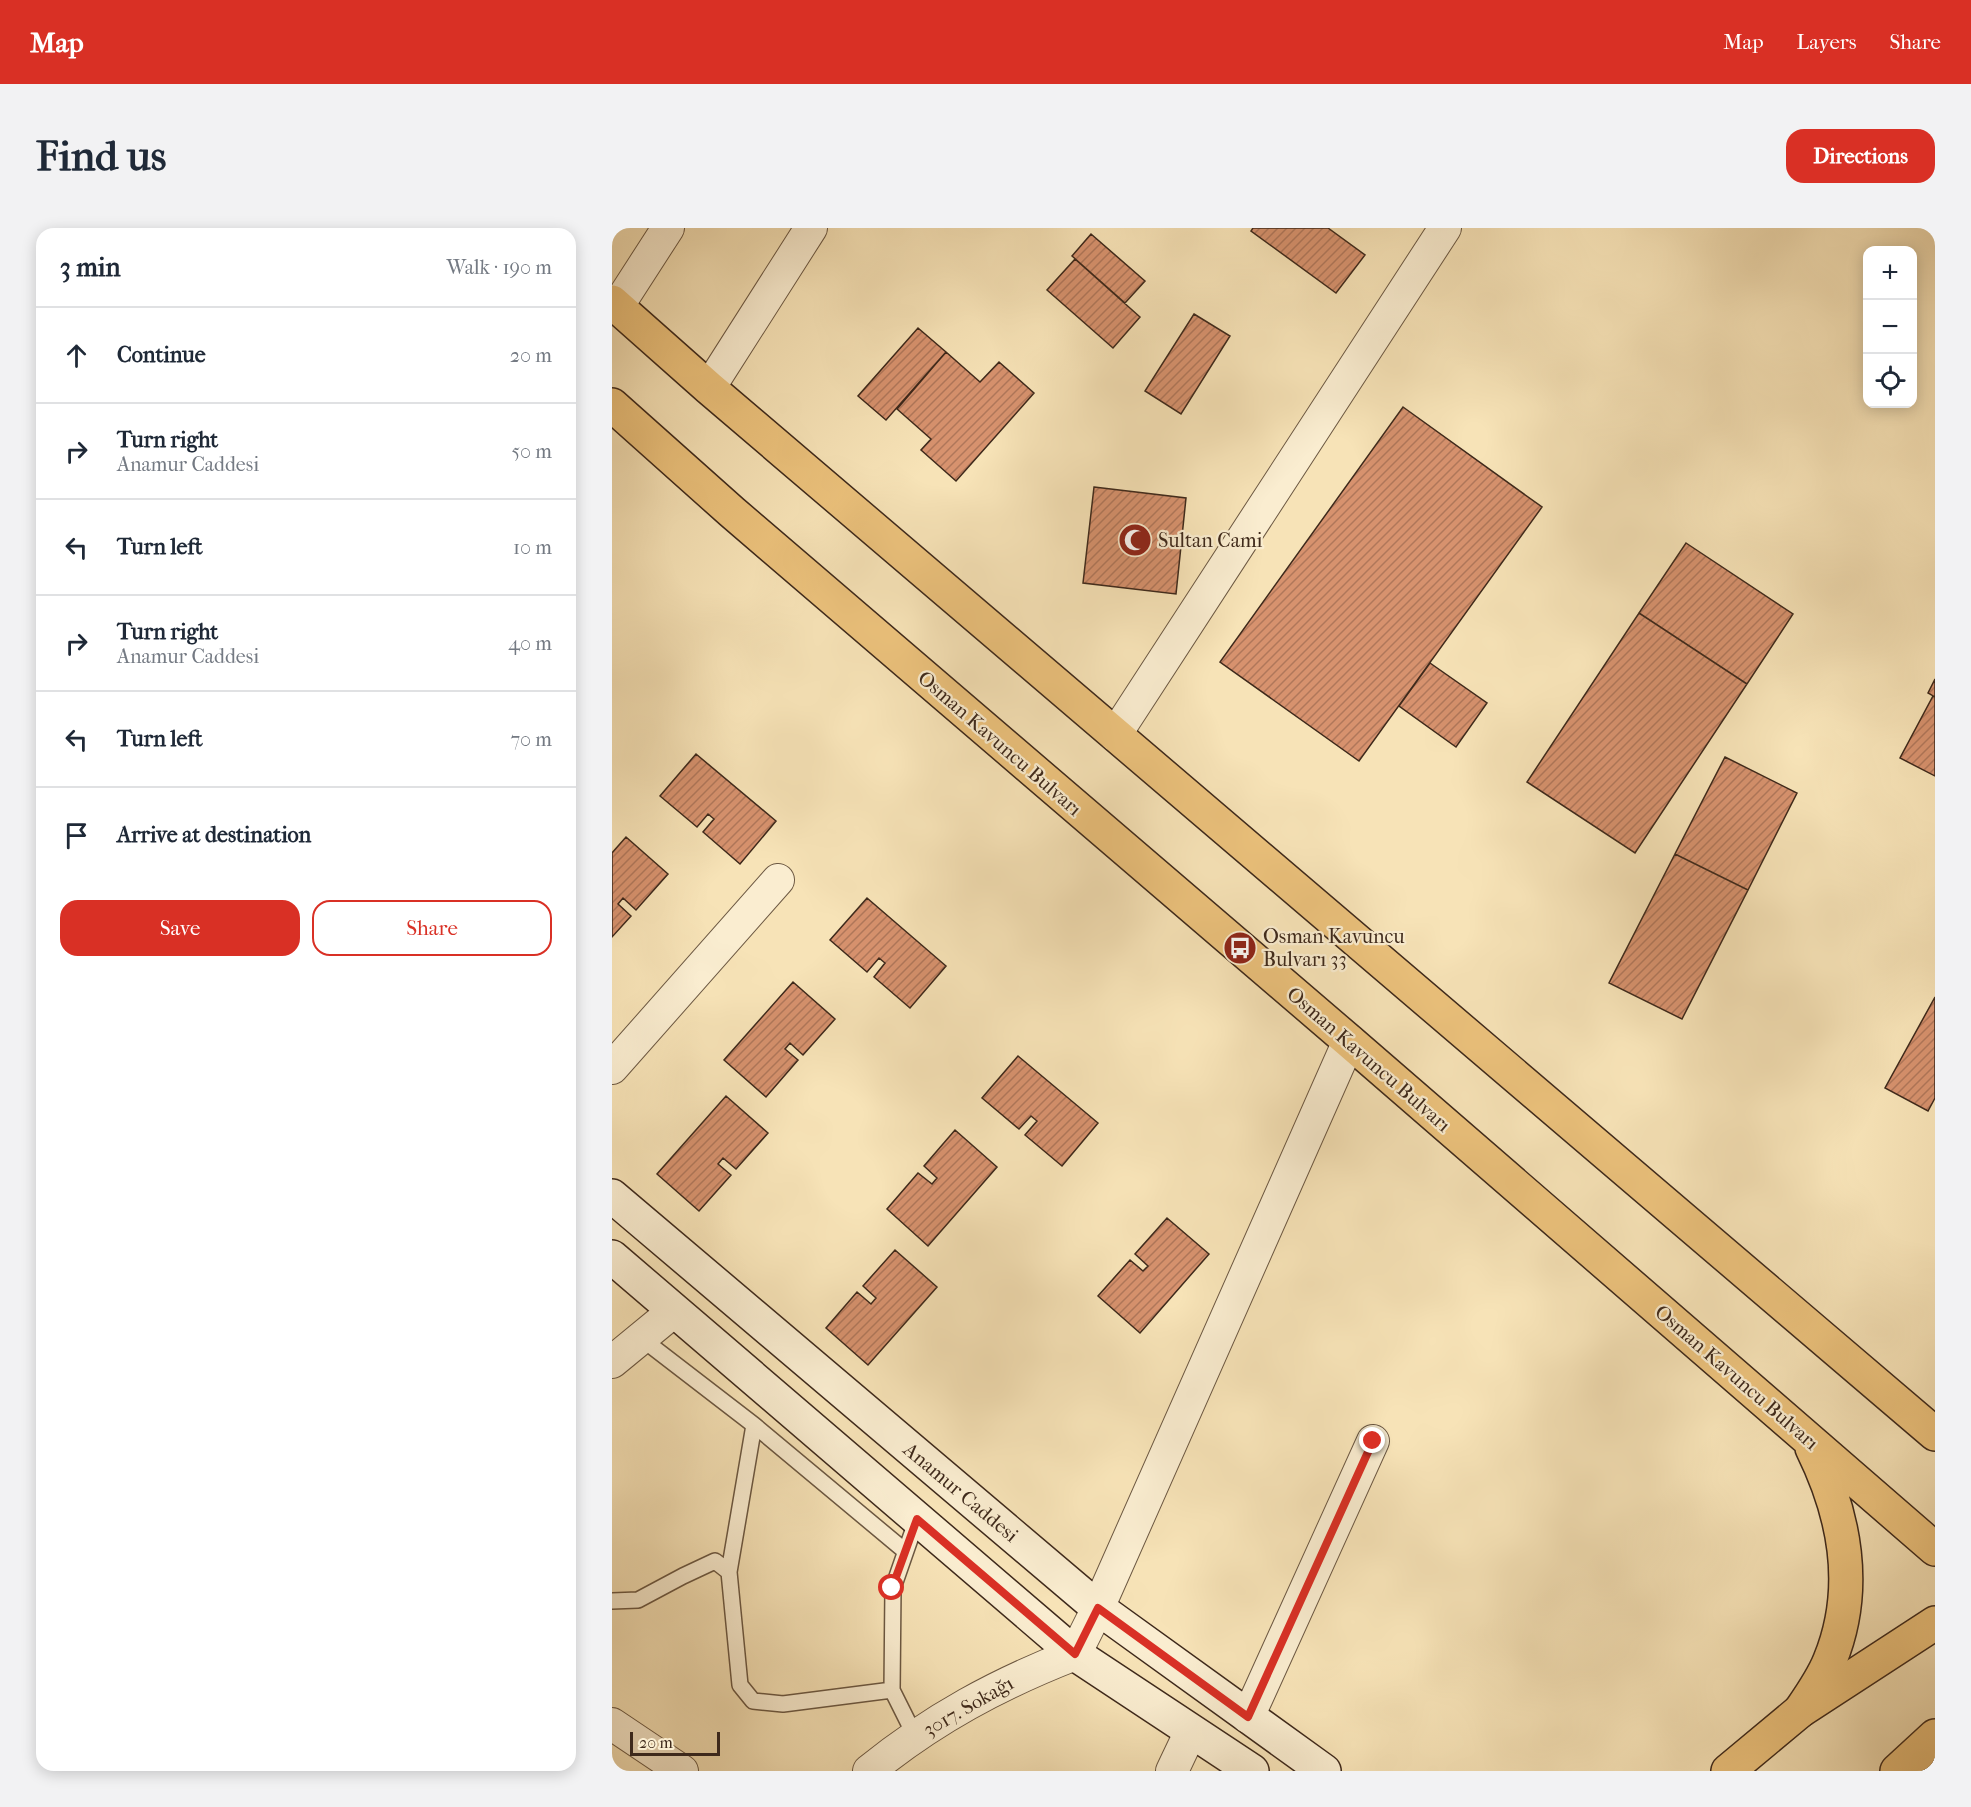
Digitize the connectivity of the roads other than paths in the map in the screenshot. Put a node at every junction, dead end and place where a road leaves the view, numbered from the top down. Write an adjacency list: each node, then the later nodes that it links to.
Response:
1 (668, 228): 4 (street)
2 (811, 228): 5 (street)
3 (1445, 228): 7 (street)
4 (615, 305): 5 (main road)
5 (709, 388): 7 (main road)
6 (612, 405): 9 (main road, Osman Kavuncu Bulvarı)
7 (1115, 735): 17 (main road)
8 (778, 880): 10 (street)
9 (1349, 1041): 18 (main road, Osman Kavuncu Bulvarı); 25 (street)
10 (612, 1068)
11 (612, 1196): 25 (street, Anamur Caddesi)
12 (612, 1257): 13 (street)
13 (675, 1311): 14 (street); 20 (street)
14 (641, 1338): 15 (street); 16 (lane)
15 (612, 1362)
16 (754, 1425): 22 (lane); 23 (lane)
17 (1935, 1434)
18 (1807, 1438): 21 (main road, Osman Kavuncu Bulvarı); 29 (main road)
19 (1373, 1441): 30 (street)
20 (917, 1519): 22 (lane); 27 (street)
21 (1935, 1549)
22 (905, 1551): 28 (lane)
23 (729, 1572): 24 (lane); 28 (lane)
24 (612, 1601)
25 (1098, 1608): 27 (street); 30 (street, Anamur Caddesi)
26 (1935, 1623): 29 (main road)
27 (1075, 1654): 32 (street); 33 (street, 3017. Sokağı)
28 (892, 1690): 33 (lane)
29 (1800, 1711): 41 (main road)
30 (1248, 1717): 40 (street, Anamur Caddesi)
31 (612, 1724): 36 (street)
32 (1191, 1731): 38 (street); 39 (street)
33 (915, 1736): 37 (street, 3017. Sokağı)
34 (1935, 1736): 42 (main road)
35 (1935, 1767): 43 (main road)
36 (682, 1771)
37 (869, 1771)
38 (1172, 1771)
39 (1252, 1771)
40 (1324, 1771)
41 (1728, 1771)
42 (1897, 1771)
43 (1925, 1771)

